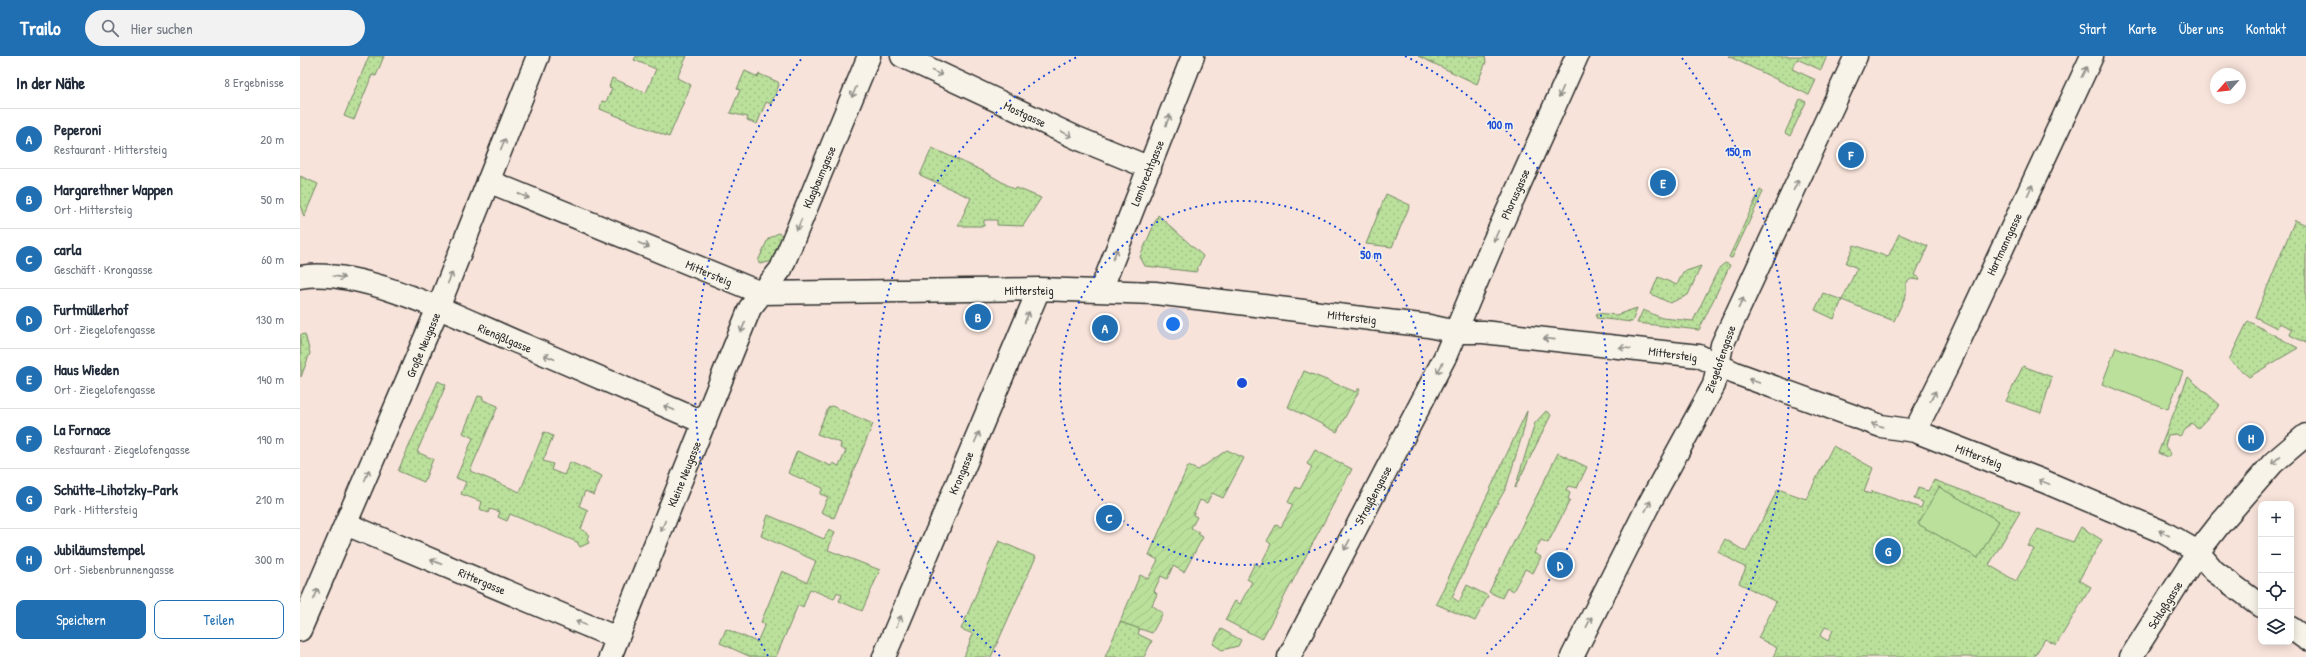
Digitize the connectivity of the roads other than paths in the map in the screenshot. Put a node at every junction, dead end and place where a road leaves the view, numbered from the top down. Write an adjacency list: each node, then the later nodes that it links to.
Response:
1 (538, 56): 9 (street, Große Neugasse, one-way to 1)
2 (869, 56): 13 (street, Klagbaumgasse, one-way to 13)
3 (902, 56): 8 (street, Mostgasse, one-way to 8)
4 (1193, 56): 8 (street, Lambrechtgasse, one-way to 4)
5 (1577, 56): 15 (street, Phorusgasse, one-way to 15)
6 (1856, 56): 16 (street, Ziegelofengasse, one-way to 6)
7 (2092, 56): 18 (street, Hartmanngasse, one-way to 7)
8 (1150, 168): 12 (street, Lambrechtgasse, one-way to 8)
9 (488, 180): 13 (street, Mittersteig, one-way to 13); 14 (street, Große Neugasse, one-way to 9)
10 (300, 277): 14 (street, Rienößlgasse, one-way to 14)
11 (1039, 289): 12 (street, Mittersteig); 13 (street, Mittersteig); 27 (street, Krongasse, one-way to 11)
12 (1101, 290): 15 (street, Mittersteig)
13 (761, 293): 17 (street, Kleine Neugasse, one-way to 17)
14 (438, 308): 17 (street, Rienößlgasse, one-way to 14); 20 (street, Große Neugasse, one-way to 14)
15 (1456, 332): 16 (street, Mittersteig, one-way to 15); 28 (street, Straußengasse, one-way to 28)
16 (1718, 366): 18 (street, Mittersteig, one-way to 16); 29 (street, Ziegelofengasse, one-way to 16)
17 (705, 423): 26 (street, Kleine Neugasse, one-way to 26)
18 (1915, 431): 21 (street, Mittersteig, one-way to 18)
19 (2306, 435): 21 (street, Schloßgasse, one-way to 21)
20 (346, 524): 23 (street, Große Neugasse, one-way to 20); 26 (street, Rittergasse, one-way to 20)
21 (2198, 552): 22 (street); 30 (street, Schloßgasse)
22 (2258, 604)
23 (300, 630)
24 (2294, 630): 25 (street)
25 (2306, 639)
26 (614, 648)
27 (884, 657)
28 (1289, 657)
29 (1572, 657)
30 (2131, 657)

